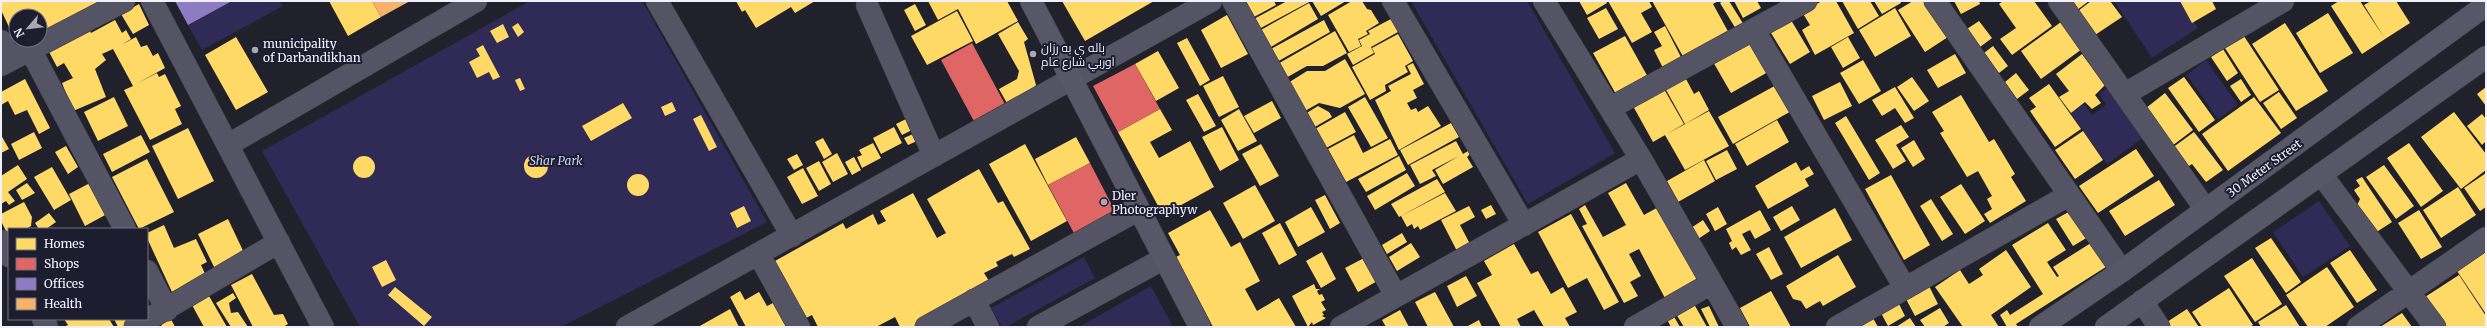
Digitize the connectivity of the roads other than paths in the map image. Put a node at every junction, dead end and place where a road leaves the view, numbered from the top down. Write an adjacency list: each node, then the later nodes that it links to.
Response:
1 (124, 1): 17 (street)
2 (152, 1): 22 (street)
3 (476, 1): 22 (street)
4 (657, 1): 31 (street)
5 (1031, 1): 19 (main road)
6 (1211, 1): 19 (street)
7 (1234, 1): 43 (street)
8 (1393, 1): 29 (street)
9 (1544, 1): 21 (street)
10 (1806, 1): 16 (street)
11 (1935, 1): 26 (street)
12 (2060, 1): 20 (street)
13 (2283, 1): 20 (street)
14 (867, 5): 23 (street)
15 (2486, 5): 28 (main road, 30 Meter Street)
16 (1754, 30): 21 (street); 41 (street)
17 (11, 53): 30 (street)
18 (2486, 57): 25 (main road)
19 (1071, 79): 23 (street); 27 (main road)
20 (2125, 94): 28 (street)
21 (1610, 108): 24 (street)
22 (228, 145): 34 (street)
23 (934, 156): 31 (street)
24 (1641, 159): 29 (street); 40 (street)
25 (2321, 174): 42 (street); 45 (main road)
26 (2069, 195): 38 (street); 41 (street)
27 (1138, 210): 37 (main road); 44 (street)
28 (2206, 210): 38 (main road, 30 Meter Street)
29 (1524, 225): 43 (street)
30 (124, 228)
31 (792, 236): 36 (street)
32 (2486, 238): 42 (street)
33 (1, 240): 35 (street)
34 (279, 242): 46 (street); 48 (street)
35 (8, 254)
36 (759, 255): 49 (street); 50 (street)
37 (1163, 259): 53 (street); 54 (main road)
38 (2122, 271): 59 (main road, 30 Meter Street)
39 (148, 273): 46 (street)
40 (1712, 284): 56 (street); 57 (street)
41 (1905, 288): 58 (street)
42 (2409, 292): 62 (street); 63 (street)
43 (1396, 296): 55 (street)
44 (974, 300): 51 (street); 52 (street)
45 (2142, 301): 60 (main road); 61 (street)
46 (167, 310): 47 (street)
47 (135, 327)
48 (324, 327)
49 (627, 327)
50 (800, 327)
51 (926, 327)
52 (988, 327)
53 (1038, 327)
54 (1200, 327)
55 (1341, 327)
56 (1635, 327)
57 (1736, 327)
58 (1837, 327)
59 (2040, 327)
60 (2106, 327)
61 (2159, 327)
62 (2358, 327)
63 (2436, 327)

